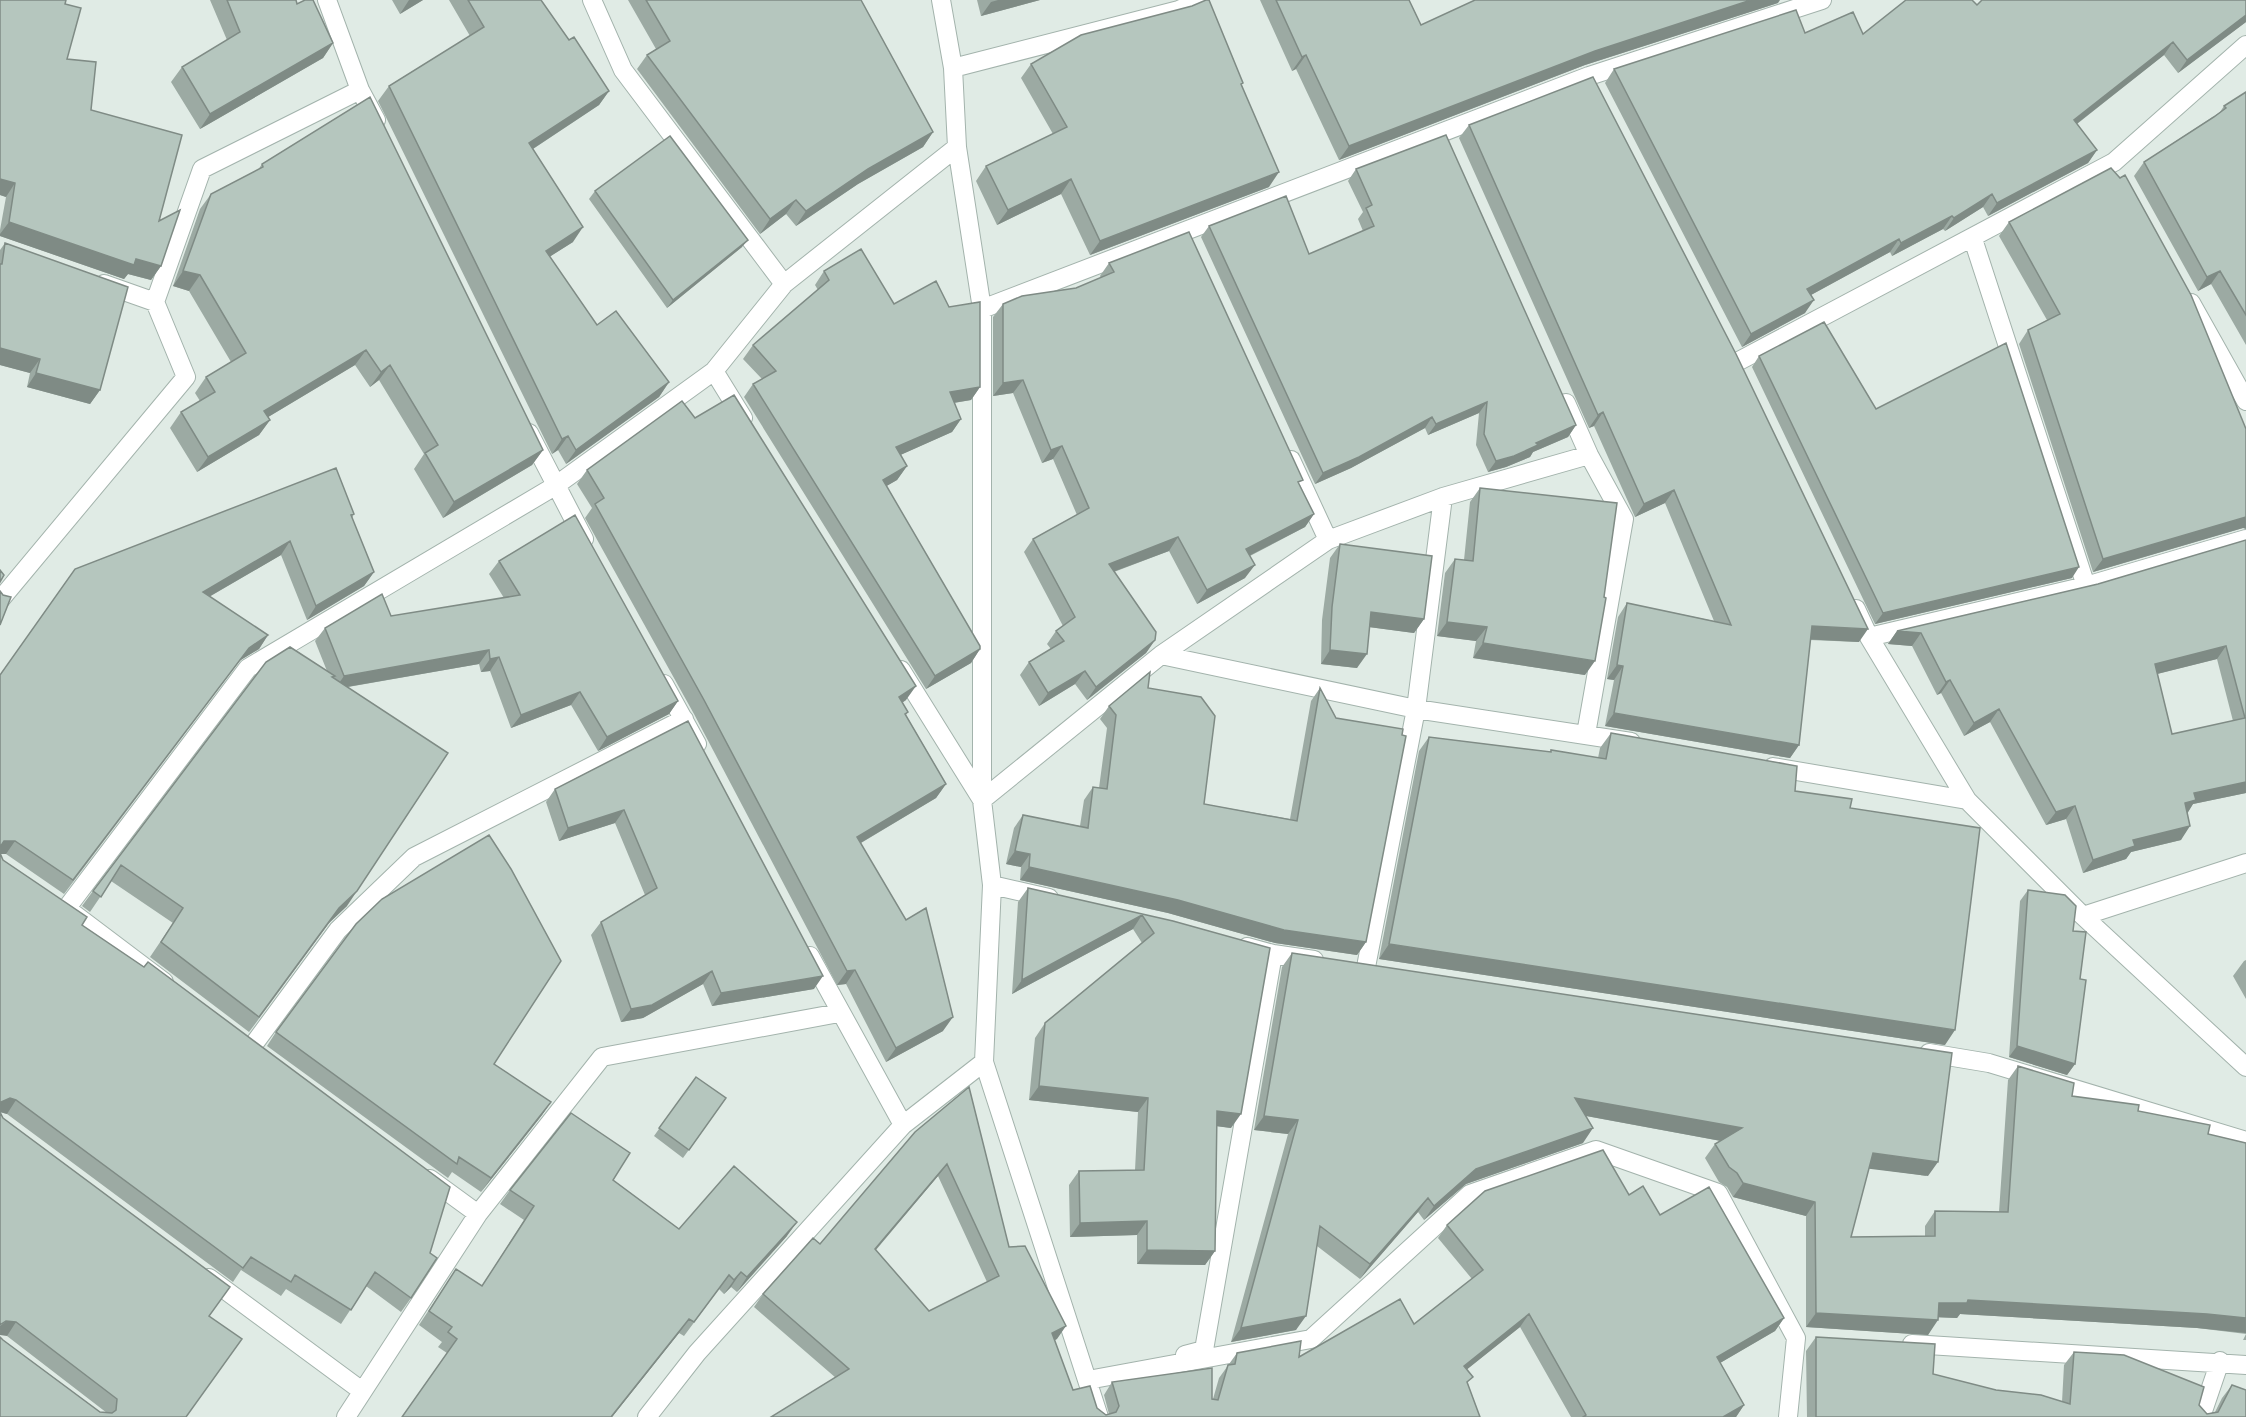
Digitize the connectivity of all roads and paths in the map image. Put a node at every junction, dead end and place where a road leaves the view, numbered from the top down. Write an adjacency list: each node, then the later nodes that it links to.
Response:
1 (327, 0): 9 (street)
2 (592, 0): 19 (street)
3 (941, 0): 7 (street)
4 (1200, 0): 7 (street)
5 (1822, 0): 8 (street)
6 (2246, 45): 15 (street)
7 (953, 68): 13 (street)
8 (1589, 76): 10 (street); 11 (street)
9 (360, 90): 12 (street); 21 (street)
10 (1600, 97)
11 (1444, 131): 14 (street); 22 (street)
12 (385, 137)
13 (957, 147): 19 (street); 22 (street)
14 (1453, 152)
15 (2114, 162): 16 (street); 17 (street)
16 (2125, 183)
17 (1972, 239): 24 (street); 36 (street)
18 (89, 278): 21 (street)
19 (784, 284): 23 (street)
20 (2183, 287): 26 (street)
21 (155, 302): 38 (street)
22 (982, 309): 49 (street)
23 (714, 371): 28 (street); 31 (street)
24 (1747, 383)
25 (1560, 390): 30 (street)
26 (2246, 401)
27 (519, 411): 31 (street)
28 (751, 431)
29 (1284, 444): 34 (street)
30 (1589, 455): 32 (street); 45 (street)
31 (555, 486): 35 (street); 55 (street)
32 (1443, 498): 34 (street); 43 (street)
33 (2246, 539): 36 (street)
34 (1328, 540): 41 (street)
35 (594, 557)
36 (2086, 586): 39 (street)
37 (1849, 595): 39 (street)
38 (0, 600)
39 (1869, 637): 50 (street)
40 (888, 651): 49 (street)
41 (1161, 655): 43 (street); 49 (street)
42 (656, 669): 44 (street)
43 (1416, 709): 45 (street); 61 (street)
44 (684, 719): 47 (street); 65 (street)
45 (1586, 734): 46 (street)
46 (1644, 744)
47 (706, 761)
48 (1760, 764): 50 (street)
49 (982, 800): 52 (street)
50 (1967, 800): 56 (street)
51 (2246, 863): 56 (street)
52 (992, 885): 54 (street); 68 (street)
53 (47, 896): 55 (street)
54 (1062, 901)
55 (66, 909): 62 (street)
56 (2083, 916): 69 (street)
57 (800, 939): 63 (street)
58 (1230, 942): 59 (street)
59 (1273, 954): 60 (street); 80 (street)
60 (1331, 962)
61 (1389, 970)
62 (177, 992)
63 (839, 1012): 70 (street); 73 (street)
64 (232, 1034): 65 (street)
65 (251, 1048): 67 (street)
66 (1906, 1050): 71 (street)
67 (270, 1062)
68 (984, 1062): 70 (street); 80 (street)
69 (2246, 1067)
70 (903, 1125): 83 (street)
71 (2246, 1141)
72 (412, 1165): 73 (street)
73 (478, 1214): 81 (street)
74 (191, 1264): 81 (street)
75 (1796, 1338): 76 (street); 80 (street); 85 (street)
76 (1820, 1339)
77 (1890, 1343): 78 (street)
78 (2220, 1361): 79 (street); 86 (street)
79 (2246, 1365)
80 (1088, 1380): 84 (street)
81 (362, 1391): 82 (street)
82 (346, 1417)
83 (647, 1417)
84 (1099, 1417)
85 (1788, 1417)
86 (2201, 1417)

